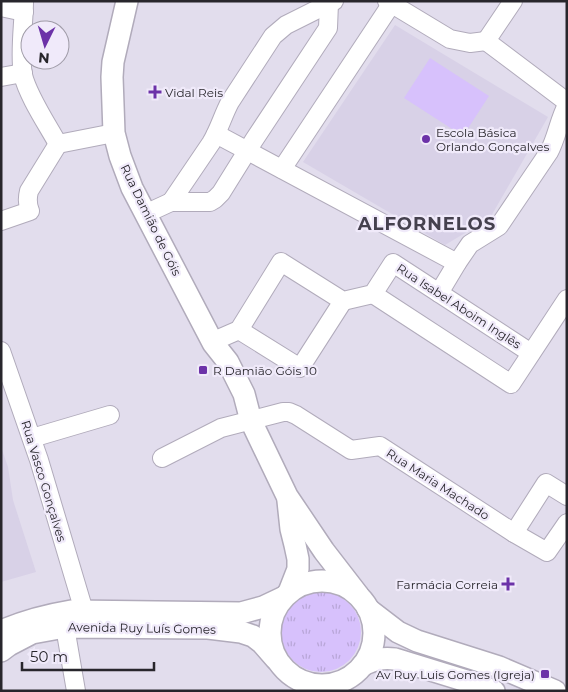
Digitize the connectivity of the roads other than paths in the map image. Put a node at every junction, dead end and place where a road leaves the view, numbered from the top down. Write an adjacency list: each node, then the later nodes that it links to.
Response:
1 (127, 1): 12 (street, Rua Damião de Góis)
2 (513, 1): 7 (street)
3 (331, 2): 13 (street); 15 (street)
4 (390, 2): 7 (street); 16 (street)
5 (1, 7): 6 (street)
6 (24, 7): 8 (street)
7 (486, 41): 10 (street)
8 (23, 73): 9 (street); 14 (street)
9 (1, 77)
10 (567, 102)
11 (567, 105): 20 (street)
12 (114, 132): 14 (street); 18 (street, Rua Damião de Góis)
13 (216, 134): 15 (street); 17 (street)
14 (58, 144): 19 (street)
15 (248, 150): 16 (street); 17 (street)
16 (282, 169): 20 (street)
17 (171, 202): 18 (street)
18 (146, 214): 26 (street, Rua Damião de Góis)
19 (1, 221)
20 (457, 263): 21 (street)
21 (439, 293): 22 (street, Rua Isabel Aboim Inglês); 28 (street, Rua Isabel Aboim Inglês)
22 (372, 294): 24 (street); 28 (street, Rua Isabel Aboim Inglês)
23 (567, 299): 28 (street, Rua Isabel Aboim Inglês)
24 (343, 301): 25 (street); 25 (street)
25 (239, 330): 26 (street)
26 (212, 343): 30 (street, Rua Damião de Góis)
27 (1, 351): 31 (street, Rua Vasco Gonçalves)
28 (532, 353)
29 (110, 415): 31 (street)
30 (251, 421): 32 (street, Rua Maria Machado); 33 (street, Rua Damião de Góis); 36 (street, Rua Maria Machado)
31 (32, 438): 39 (street, Rua Vasco Gonçalves)
32 (162, 458)
33 (287, 496): 37 (street, Rua Damião de Góis); 38 (street, Rua Damião de Góis)
34 (567, 496): 36 (street)
35 (567, 523): 36 (street, Rua Maria Machado)
36 (514, 533)
37 (286, 595): 38 (street); 39 (street, Avenida Ruy Luís Gomes); 43 (street)
38 (363, 602): 44 (street); 48 (street)
39 (84, 611): 41 (street, Avenida Ruy Luís Gomes)
40 (65, 627): 42 (street, Avenida Ruy Luís Gomes); 43 (street, Avenida Ruy Luís Gomes); 46 (street)
41 (1, 631)
42 (1, 651)
43 (277, 661): 45 (street)
44 (356, 676): 45 (street); 47 (street)
45 (310, 687)
46 (76, 691)
47 (494, 691)
48 (555, 691)

